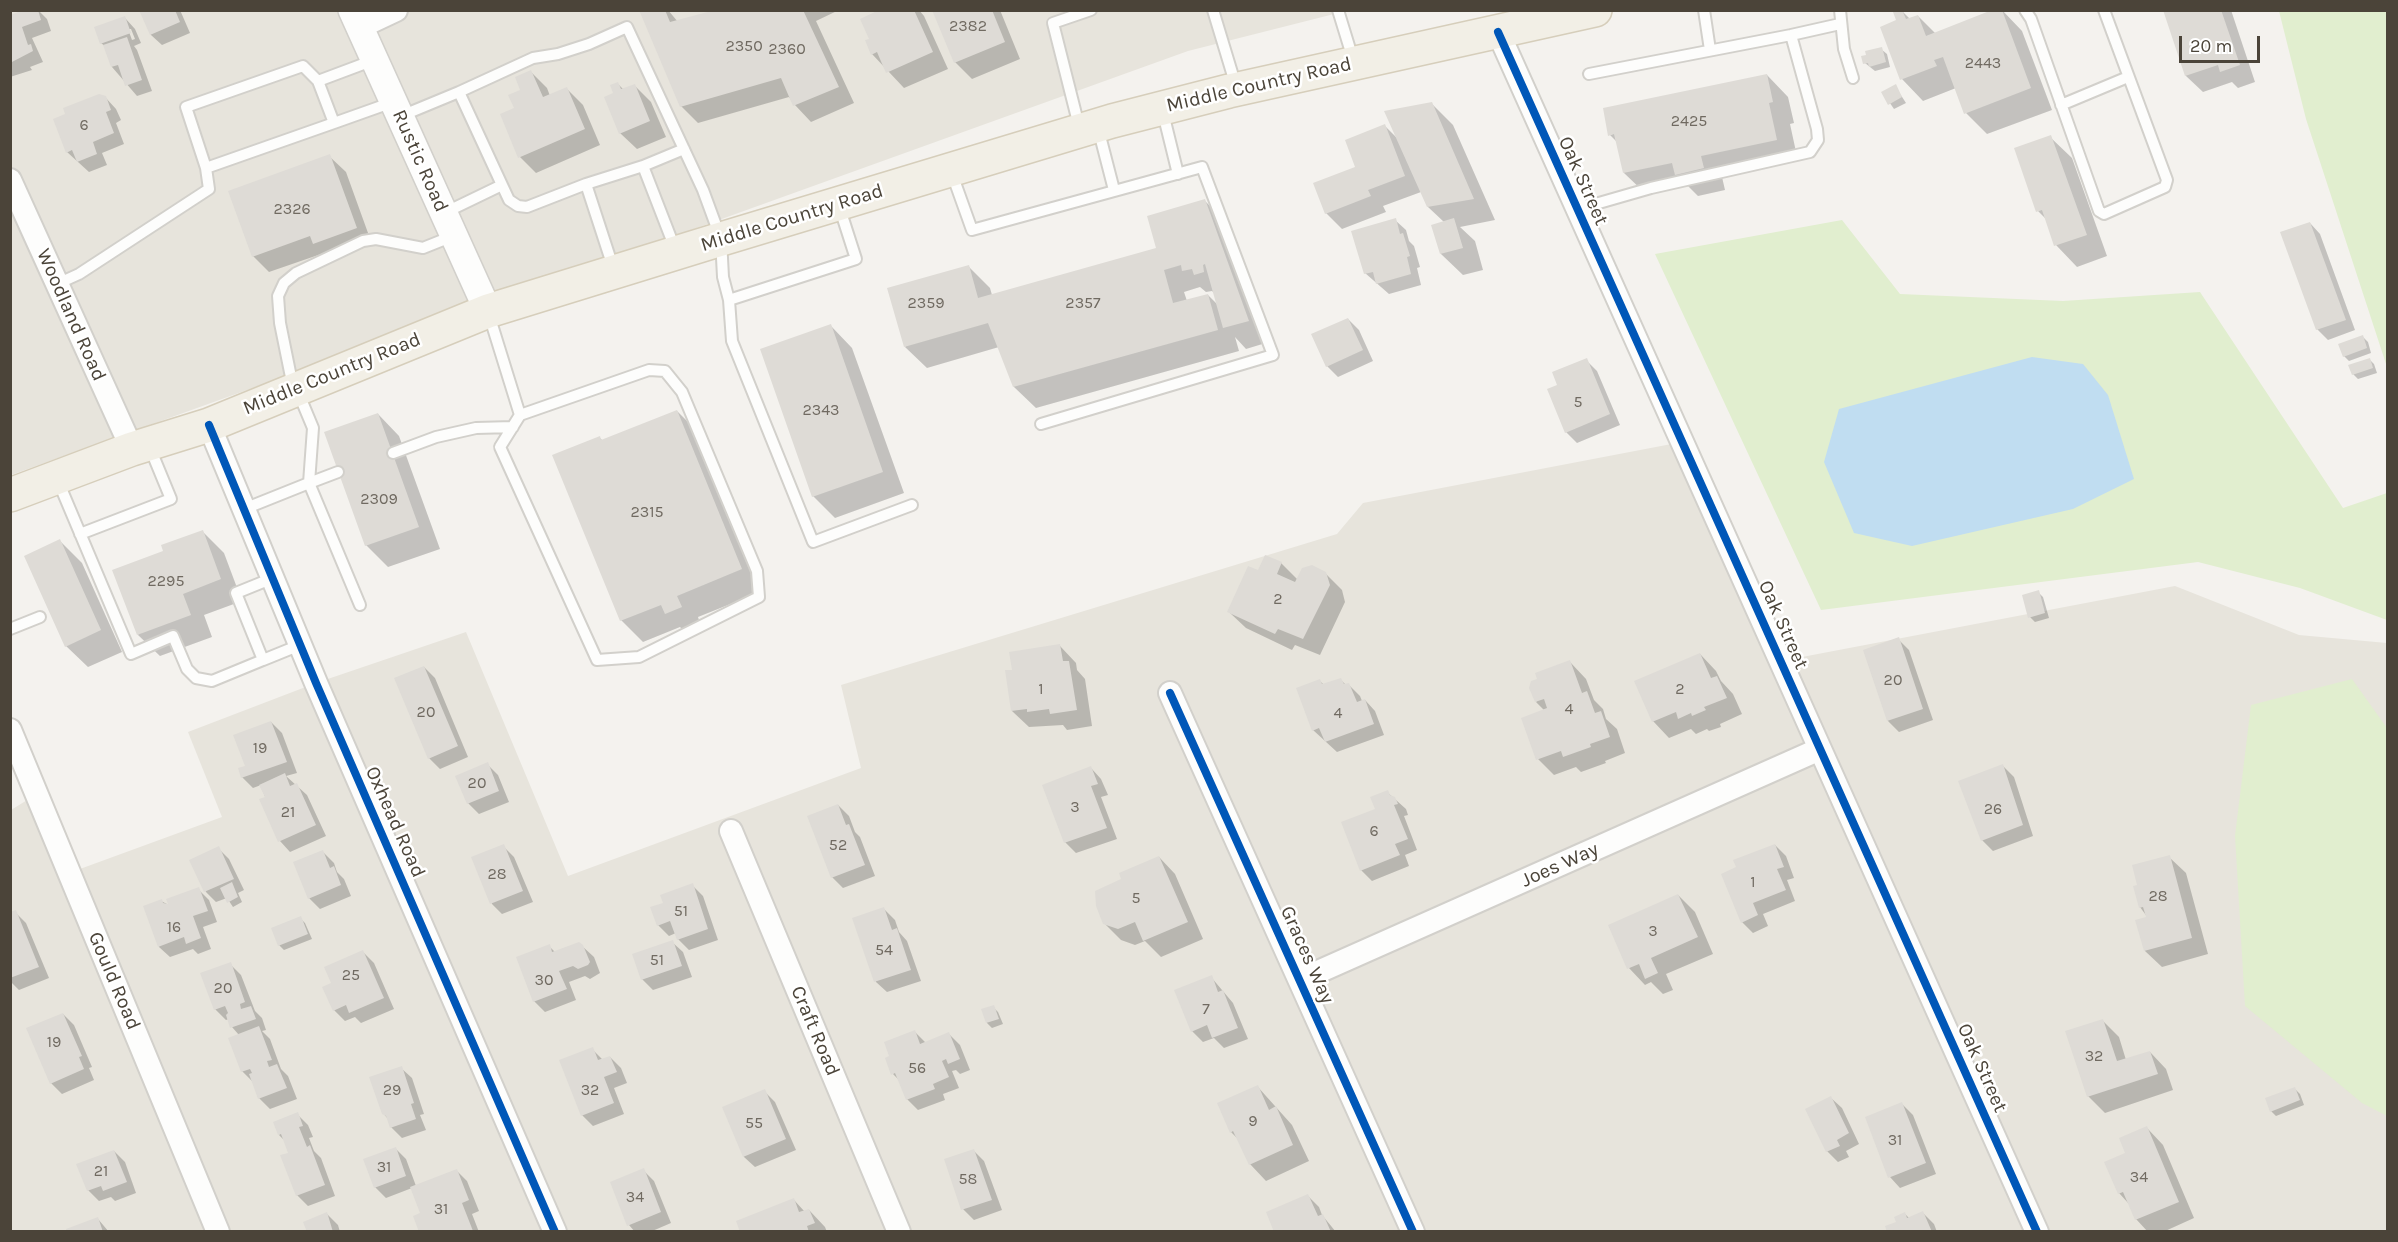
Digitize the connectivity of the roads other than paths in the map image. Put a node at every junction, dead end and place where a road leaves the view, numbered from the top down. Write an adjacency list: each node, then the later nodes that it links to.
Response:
1 (396, 10): 10 (street)
2 (1091, 10): 27 (lane)
3 (1213, 10): 21 (lane)
4 (1338, 10): 16 (lane)
5 (1595, 10): 12 (main road, Middle Country Road)
6 (1704, 10): 14 (lane)
7 (1840, 10): 11 (lane)
8 (2025, 10): 23 (lane)
9 (2104, 10): 18 (lane)
10 (356, 19): 15 (street, Rustic Road)
11 (1840, 24): 13 (lane); 19 (lane)
12 (1497, 32): 16 (main road, Middle Country Road); 38 (street, Oak Street)
13 (1791, 35): 14 (lane); 38 (lane)
14 (1710, 50): 17 (lane)
15 (374, 59): 20 (lane); 25 (street, Rustic Road)
16 (1354, 63): 21 (main road, Middle Country Road)
17 (1589, 74)
18 (2128, 77): 23 (lane); 23 (lane)
19 (1853, 78)
20 (318, 81): 26 (lane); 30 (lane)
21 (1237, 89): 24 (main road, Middle Country Road)
22 (459, 92): 25 (lane); 28 (lane); 35 (lane)
23 (2061, 105)
24 (1161, 108): 27 (main road, Middle Country Road); 32 (lane)
25 (397, 109): 26 (lane); 39 (street, Rustic Road)
26 (334, 123): 30 (lane)
27 (1089, 128): 31 (main road, Middle Country Road); 36 (lane)
28 (684, 149): 29 (lane); 40 (lane)
29 (643, 166): 34 (lane); 41 (lane)
30 (206, 168): 43 (lane)
31 (950, 170): 36 (lane); 37 (main road, Middle Country Road)
32 (1178, 174): 36 (lane); 48 (lane)
33 (10, 180): 43 (street, Woodland Road)
34 (586, 184): 35 (lane); 42 (lane)
35 (502, 185): 39 (lane)
36 (1114, 190)
37 (838, 203): 40 (main road, Middle Country Road); 44 (lane)
38 (1578, 209): 68 (street, Oak Street)
39 (448, 224): 45 (street, Rustic Road); 46 (lane)
40 (721, 239): 41 (main road, Middle Country Road); 44 (lane)
41 (677, 253): 42 (main road, Middle Country Road)
42 (615, 272): 45 (main road, Middle Country Road)
43 (57, 284): 51 (street, Woodland Road)
44 (729, 300): 57 (lane)
45 (488, 311): 46 (main road, Middle Country Road); 47 (lane)
46 (295, 389): 49 (main road, Middle Country Road); 55 (lane)
47 (520, 415): 50 (lane); 50 (lane)
48 (1041, 424)
49 (208, 425): 51 (main road, Middle Country Road); 58 (street, Oxhead Road)
50 (513, 427): 52 (lane)
51 (140, 447): 54 (main road, Middle Country Road); 59 (lane)
52 (393, 453)
53 (338, 472): 55 (lane)
54 (57, 478): 56 (main road, Middle Country Road); 59 (lane)
55 (309, 483): 58 (lane); 61 (lane)
56 (10, 495)
57 (912, 505)
58 (244, 509): 60 (street, Oxhead Road)
59 (80, 534): 65 (lane)
60 (273, 578): 64 (street, Oxhead Road); 65 (lane)
61 (360, 605)
62 (40, 617): 63 (lane)
63 (10, 629)
64 (300, 645): 65 (lane); 72 (street, Oxhead Road)
65 (263, 660)
66 (1170, 693): 70 (street, Graces Way)
67 (10, 730): 71 (street, Gould Road)
68 (1820, 749): 70 (street, Joes Way); 75 (street, Oak Street)
69 (731, 831): 73 (street, Craft Road)
70 (1300, 980): 74 (street, Graces Way)
71 (218, 1232)
72 (555, 1232)
73 (899, 1232)
74 (1413, 1232)
75 (2037, 1232)

